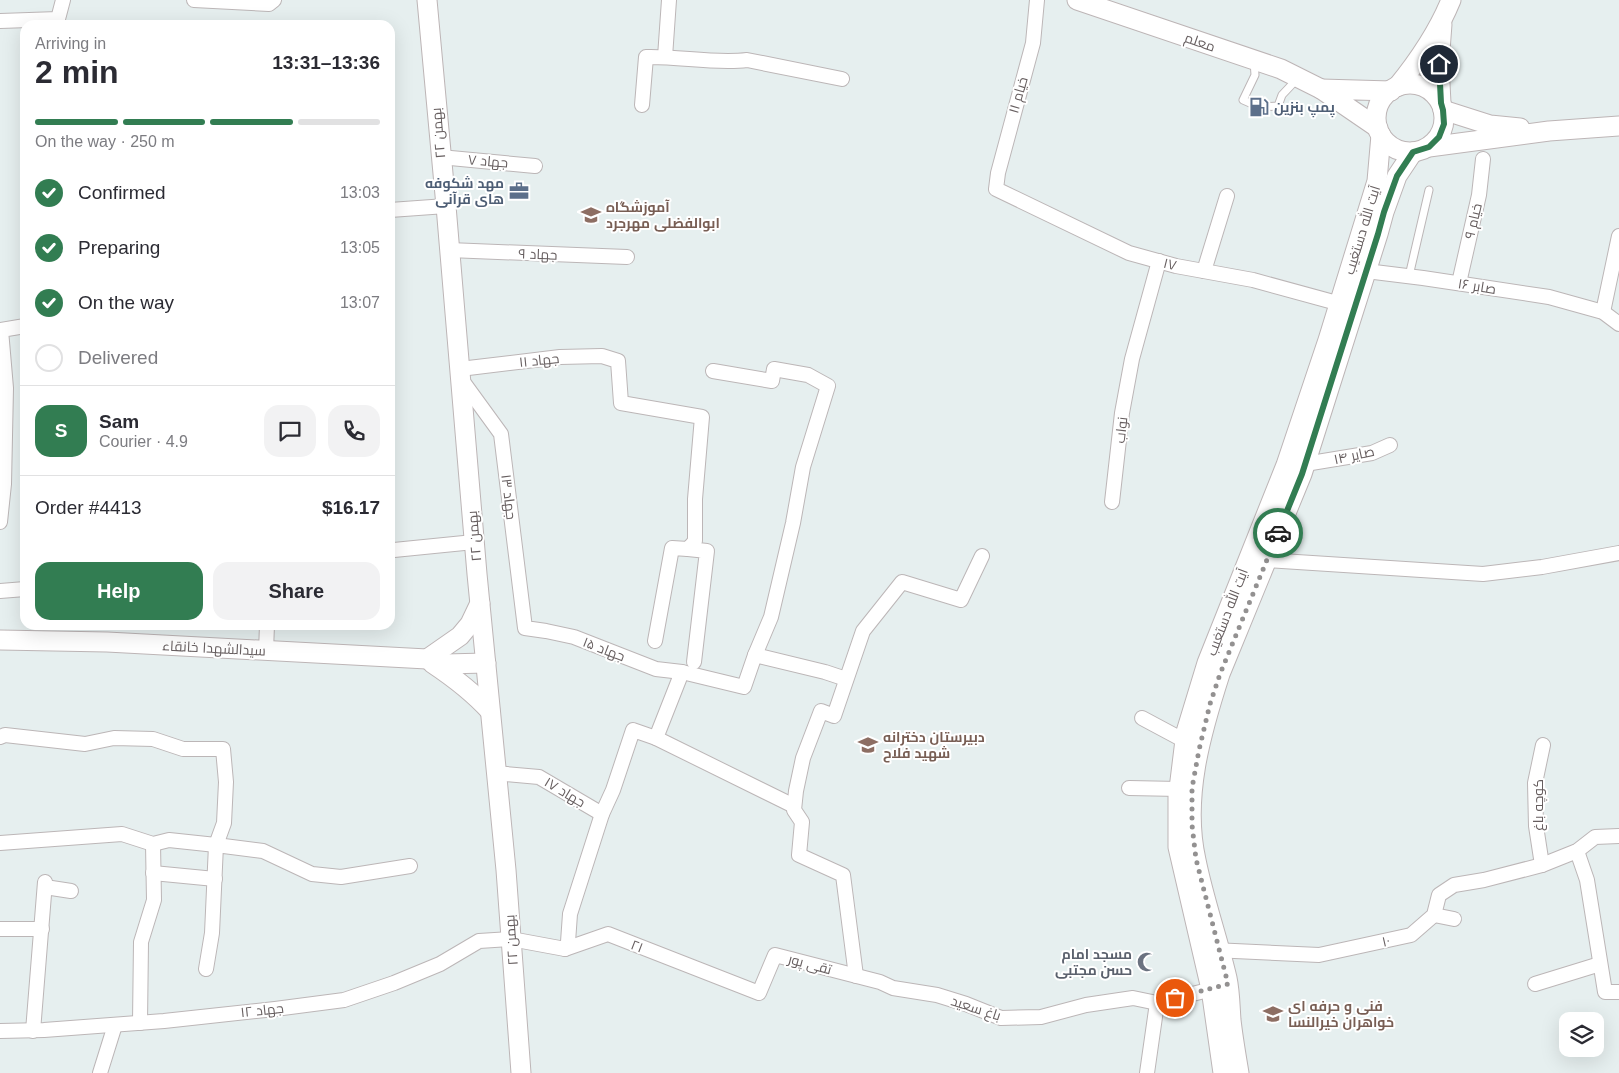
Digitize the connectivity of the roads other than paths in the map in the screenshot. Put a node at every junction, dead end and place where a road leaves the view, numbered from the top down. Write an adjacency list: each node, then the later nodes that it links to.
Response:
1 (63, 0): 11 (street)
2 (194, 0): 3 (street)
3 (274, 0)
4 (427, 0): 26 (main road, ۲۲ بهمن)
5 (669, 0): 14 (street)
6 (1037, 0): 29 (street, خیام ۱۱)
7 (1077, 0): 9 (main road, معلم)
8 (1451, 0): 13 (main road)
9 (1093, 3): 15 (main road, معلم)
10 (20, 20): 12 (street)
11 (29, 20)
12 (0, 21)
13 (1442, 23): 19 (main road); 21 (main road)
14 (665, 56): 17 (street); 20 (street)
15 (1254, 60): 16 (main road, معلم); 16 (lane)
16 (1298, 77): 18 (main road, معلم)
17 (842, 80)
18 (1321, 89): 19 (main road); 24 (main road, معلم)
19 (1394, 89): 21 (main road); 24 (main road)
20 (642, 105)
21 (1442, 106): 23 (main road); 25 (main road)
22 (1619, 126): 23 (main road)
23 (1549, 130): 25 (main road)
24 (1379, 131): 25 (main road); 38 (main road, آیت الله دستغیب)
25 (1421, 149): 38 (main road, آیت الله دستغیب)
26 (440, 157): 28 (street, جهاد ۷); 32 (main road, ۲۲ بهمن)
27 (1483, 159): 41 (street, خیام ۹)
28 (535, 166)
29 (996, 189): 37 (street, ۱۷)
30 (1429, 190): 40 (lane)
31 (1227, 196): 39 (street)
32 (446, 206): 33 (street); 35 (main road, ۲۲ بهمن)
33 (395, 210)
34 (1619, 236): 43 (street)
35 (449, 250): 36 (street, جهاد ۹); 47 (main road, ۲۲ بهمن)
36 (627, 257)
37 (1159, 261): 39 (street, ۱۷); 50 (street, نواب)
38 (1358, 270): 40 (street, صابر ۱۶); 42 (main road, آیت الله دستغیب)
39 (1204, 271): 42 (street, ۱۷)
40 (1408, 276): 41 (street, صابر ۱۶)
41 (1459, 283): 43 (street, صابر ۱۶)
42 (1346, 306): 49 (main road, آیت الله دستغیب)
43 (1602, 312): 44 (street, صابر ۱۶)
44 (1618, 323)
45 (20, 327): 51 (street)
46 (713, 371): 66 (street)
47 (461, 374): 52 (main road, ۲۲ بهمن); 53 (street, جهاد ۱۱); 61 (street, جهاد ۱۳)
48 (1390, 445): 49 (street, صایر ۱۴)
49 (1296, 463): 57 (main road, آیت الله دستغیب)
50 (1112, 502)
51 (0, 522)
52 (474, 542): 54 (street); 60 (main road, ۲۲ بهمن)
53 (688, 549): 64 (street); 69 (street)
54 (395, 550)
55 (1619, 553): 57 (street)
56 (982, 556): 71 (street)
57 (1258, 557): 76 (main road, آیت الله دستغیب); 99 (main road, آیت الله دستغیب)
58 (20, 589): 59 (street)
59 (0, 591)
60 (480, 602): 67 (main road, ۲۲ بهمن); 68 (main road)
61 (525, 628): 70 (street, جهاد ۱۵)
62 (268, 630): 65 (street)
63 (0, 640): 65 (main road, سیدالشهدا خانقاء)
64 (654, 640)
65 (266, 651): 68 (main road, سیدالشهدا خانقاء)
66 (755, 655): 70 (street, جهاد ۱۵); 71 (street)
67 (486, 658): 68 (main road, سیدالشهدا خانقاء); 72 (main road, ۲۲ بهمن)
68 (427, 659): 72 (main road)
69 (694, 662)
70 (682, 672): 75 (street)
71 (846, 679): 81 (street)
72 (490, 711): 78 (main road, ۲۲ بهمن)
73 (1142, 718): 76 (street)
74 (0, 737): 86 (street)
75 (656, 738): 81 (street); 82 (street)
76 (1185, 741): 80 (main road, آیت الله دستغیب)
77 (1543, 745): 88 (street, کوچه باغ)
78 (495, 773): 82 (street, جهاد ۱۷); 97 (main road, ۲۲ بهمن)
79 (1128, 788): 80 (street)
80 (1179, 789): 99 (main road, آیت الله دستغیب)
81 (794, 806): 102 (street)
82 (602, 814): 98 (street)
83 (1619, 836): 87 (street, ۱۰)
84 (0, 843): 85 (street)
85 (153, 844): 86 (street); 90 (street)
86 (216, 845): 89 (street); 91 (street)
87 (1577, 851): 88 (street, ۱۰); 100 (street)
88 (1542, 865): 93 (street, ۱۰)
89 (410, 866)
90 (153, 873): 91 (street); 108 (street)
91 (215, 879): 101 (street)
92 (71, 891): 96 (street)
93 (1434, 915): 94 (street); 99 (street, ۱۰)
94 (1454, 919)
95 (0, 929): 96 (street)
96 (42, 929): 110 (street)
97 (511, 940): 98 (street, ۲۱); 108 (street, جهاد ۱۲); 113 (main road, ۲۲ بهمن)
98 (565, 949): 106 (street, ۲۱)
99 (1210, 950): 104 (main road, آیت الله دستغیب)
100 (1600, 964): 103 (street); 105 (street)
101 (206, 968)
102 (856, 976): 106 (street, تقی پور); 107 (street, باغ سعید)
103 (1535, 984)
104 (1219, 987): 107 (street); 115 (main road, آیت الله دستغیب); 116 (main road, آیت الله دستغیب)
105 (1619, 992)
106 (759, 993)
107 (1157, 1003): 114 (street)
108 (140, 1023): 109 (street, جهاد ۱۲)
109 (115, 1025): 110 (street, جهاد ۱۲); 112 (street)
110 (33, 1030): 111 (street, جهاد ۱۲)
111 (0, 1031)
112 (100, 1073)
113 (521, 1073)
114 (1147, 1073)
115 (1223, 1073)
116 (1239, 1073)

